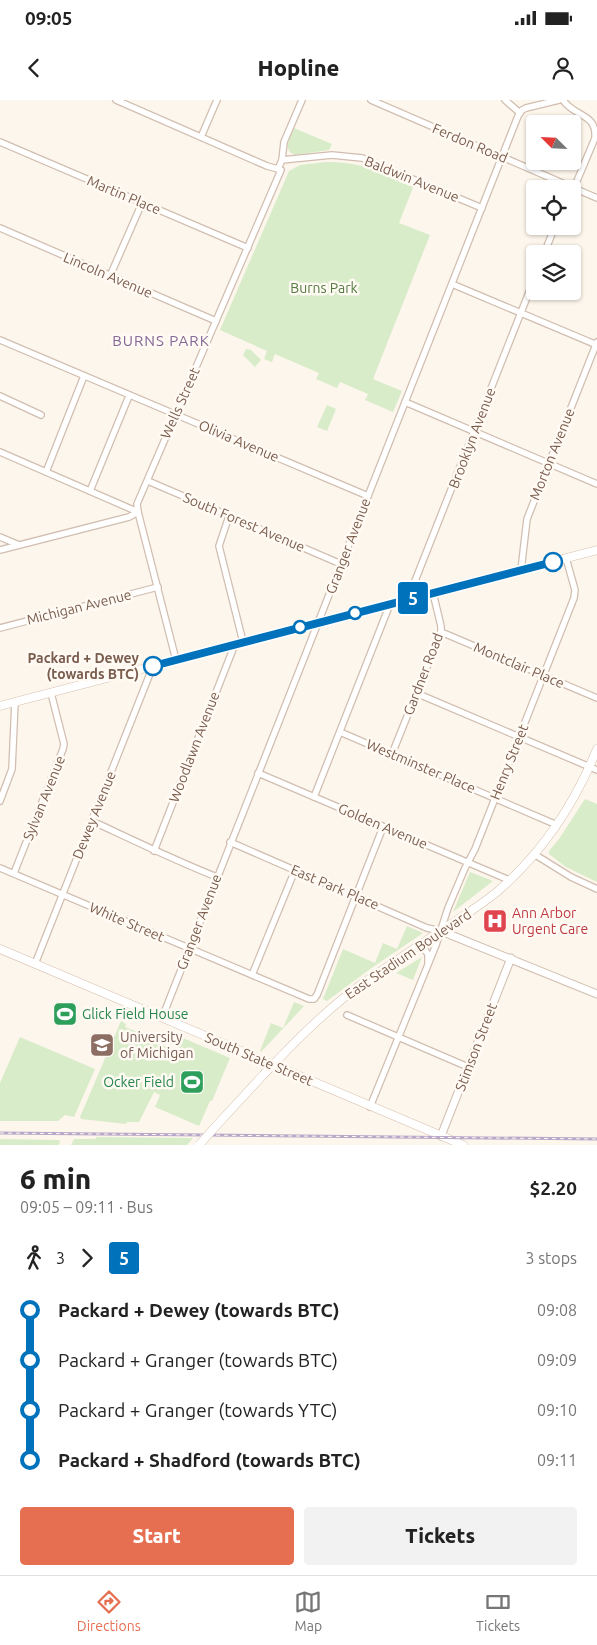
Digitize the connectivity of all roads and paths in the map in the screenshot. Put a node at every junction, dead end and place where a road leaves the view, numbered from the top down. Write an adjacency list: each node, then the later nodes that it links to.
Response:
1 (116, 100): 9 (street)
2 (217, 100): 9 (street)
3 (302, 100): 12 (street, Wells Street)
4 (371, 100): 11 (street, Ferdon Road)
5 (505, 100): 8 (street)
6 (559, 100): 8 (street)
7 (563, 100): 15 (street)
8 (520, 113): 11 (street, Granger Avenue)
9 (201, 137): 13 (street)
10 (0, 142): 18 (street, Martin Place)
11 (502, 157): 14 (street, Ferdon Road); 19 (street, Granger Avenue)
12 (282, 160): 13 (street, Wells Street); 19 (street, Baldwin Avenue)
13 (278, 169): 21 (street, Wells Street)
14 (554, 180)
15 (577, 180)
16 (581, 192): 17 (street, Ferdon Road)
17 (597, 198)
18 (142, 203): 21 (street, Martin Place); 22 (street)
19 (482, 208): 23 (street, Granger Avenue)
20 (0, 228): 22 (street, Lincoln Avenue)
21 (248, 248): 26 (street, Wells Street)
22 (110, 276): 26 (street, Lincoln Avenue)
23 (452, 284): 25 (street); 32 (street, Granger Avenue)
24 (526, 300): 25 (street, Brooklyn Avenue)
25 (521, 313): 28 (street); 35 (street, Brooklyn Avenue)
26 (216, 321): 33 (street, Wells Street)
27 (0, 340): 29 (street, Olivia Avenue)
28 (597, 344): 37 (street, Morton Avenue)
29 (84, 376): 31 (street, Olivia Avenue); 38 (street)
30 (0, 396): 34 (street)
31 (129, 396): 33 (street, Olivia Avenue); 41 (street)
32 (405, 402): 35 (street); 42 (street, Granger Avenue)
33 (175, 414): 39 (street, Wells Street); 42 (street, Olivia Avenue)
34 (41, 415)
35 (475, 431): 37 (street); 54 (street, Brooklyn Avenue)
36 (0, 452): 38 (street)
37 (549, 463): 40 (street); 51 (street, Morton Avenue)
38 (46, 472): 41 (street)
39 (148, 481): 43 (street, Wells Street); 44 (street, South Forest Avenue)
40 (597, 484)
41 (90, 490): 43 (street)
42 (368, 496): 50 (street, Granger Avenue)
43 (138, 512): 46 (street); 52 (street)
44 (229, 516): 50 (street, South Forest Avenue); 59 (street)
45 (0, 537): 46 (street)
46 (19, 545): 48 (street)
47 (596, 549): 49 (main road)
48 (0, 550)
49 (566, 558): 51 (main road); 63 (street, Henry Street)
50 (341, 564): 56 (street, Granger Avenue)
51 (521, 570): 53 (main road)
52 (158, 587): 57 (street, Michigan Avenue); 61 (street)
53 (433, 593): 54 (main road); 58 (street, Gardner Road)
54 (413, 598): 55 (main road)
55 (390, 604): 56 (main road); 69 (street)
56 (319, 622): 59 (main road); 74 (street, Granger Avenue)
57 (0, 628)
58 (441, 632): 63 (street, Montclair Place); 65 (street, Gardner Road)
59 (243, 642): 60 (main road)
60 (235, 644): 61 (main road); 82 (street, Woodlawn Avenue)
61 (176, 660): 62 (main road)
62 (153, 666): 64 (main road); 78 (street, Dewey Avenue)
63 (544, 675): 66 (street, Montclair Place); 70 (street, Henry Street)
64 (51, 693): 67 (main road); 87 (street, Sylvan Avenue)
65 (416, 693): 70 (street); 72 (street, Gardner Road)
66 (597, 698)
67 (15, 702): 68 (main road); 77 (street)
68 (0, 706)
69 (340, 732): 72 (street, Westminster Place); 75 (street)
70 (520, 736): 73 (street); 76 (street, Henry Street)
71 (597, 749): 73 (main road, East Stadium Boulevard)
72 (392, 754): 76 (street, Westminster Place)
73 (593, 768): 79 (main road, East Stadium Boulevard)
74 (258, 773): 75 (street, Golden Avenue); 81 (street, Granger Avenue)
75 (314, 797): 80 (street, Golden Avenue)
76 (495, 797): 79 (street, Westminster Place); 84 (street, Henry Street)
77 (0, 801)
78 (92, 822): 82 (street); 91 (street, Dewey Avenue)
79 (557, 825): 83 (main road, East Stadium Boulevard)
80 (383, 827): 84 (street, Golden Avenue); 92 (street)
81 (230, 842): 86 (street, East Park Place); 88 (street, Granger Avenue)
82 (154, 851): 88 (street)
83 (534, 854): 89 (main road, East Stadium Boulevard); 90 (street)
84 (468, 863): 89 (street, Golden Avenue); 93 (street, Henry Street)
85 (0, 868): 87 (street, White Street)
86 (295, 870): 92 (street, East Park Place); 100 (street)
87 (14, 873): 91 (street, White Street)
88 (217, 877): 95 (street, Granger Avenue)
89 (509, 880): 93 (main road, East Stadium Boulevard)
90 (597, 889)
91 (62, 894): 95 (street, White Street); 98 (street, Dewey Avenue)
92 (356, 896): 93 (street, East Park Place); 100 (street, White Street)
93 (441, 931): 94 (main road, East Stadium Boulevard); 97 (street); 99 (street, Henry Street)
94 (421, 945): 99 (street); 108 (main road, East Stadium Boulevard, bridge)
95 (189, 948): 100 (street, White Street); 103 (street, Granger Avenue)
96 (0, 949): 98 (main road, South State Street)
97 (511, 958): 101 (street); 105 (street, Stimson Street)
98 (35, 964): 103 (main road, South State Street)
99 (427, 964): 104 (street, Henry Street)
100 (252, 975)
101 (597, 994)
102 (347, 1015): 104 (street)
103 (162, 1018): 106 (main road, South State Street)
104 (398, 1036): 105 (street); 106 (street, Henry Street)
105 (468, 1067): 107 (street, Stimson Street)
106 (370, 1107): 107 (main road, South State Street)
107 (441, 1136): 109 (main road, South State Street)
108 (199, 1145)
109 (463, 1145)

